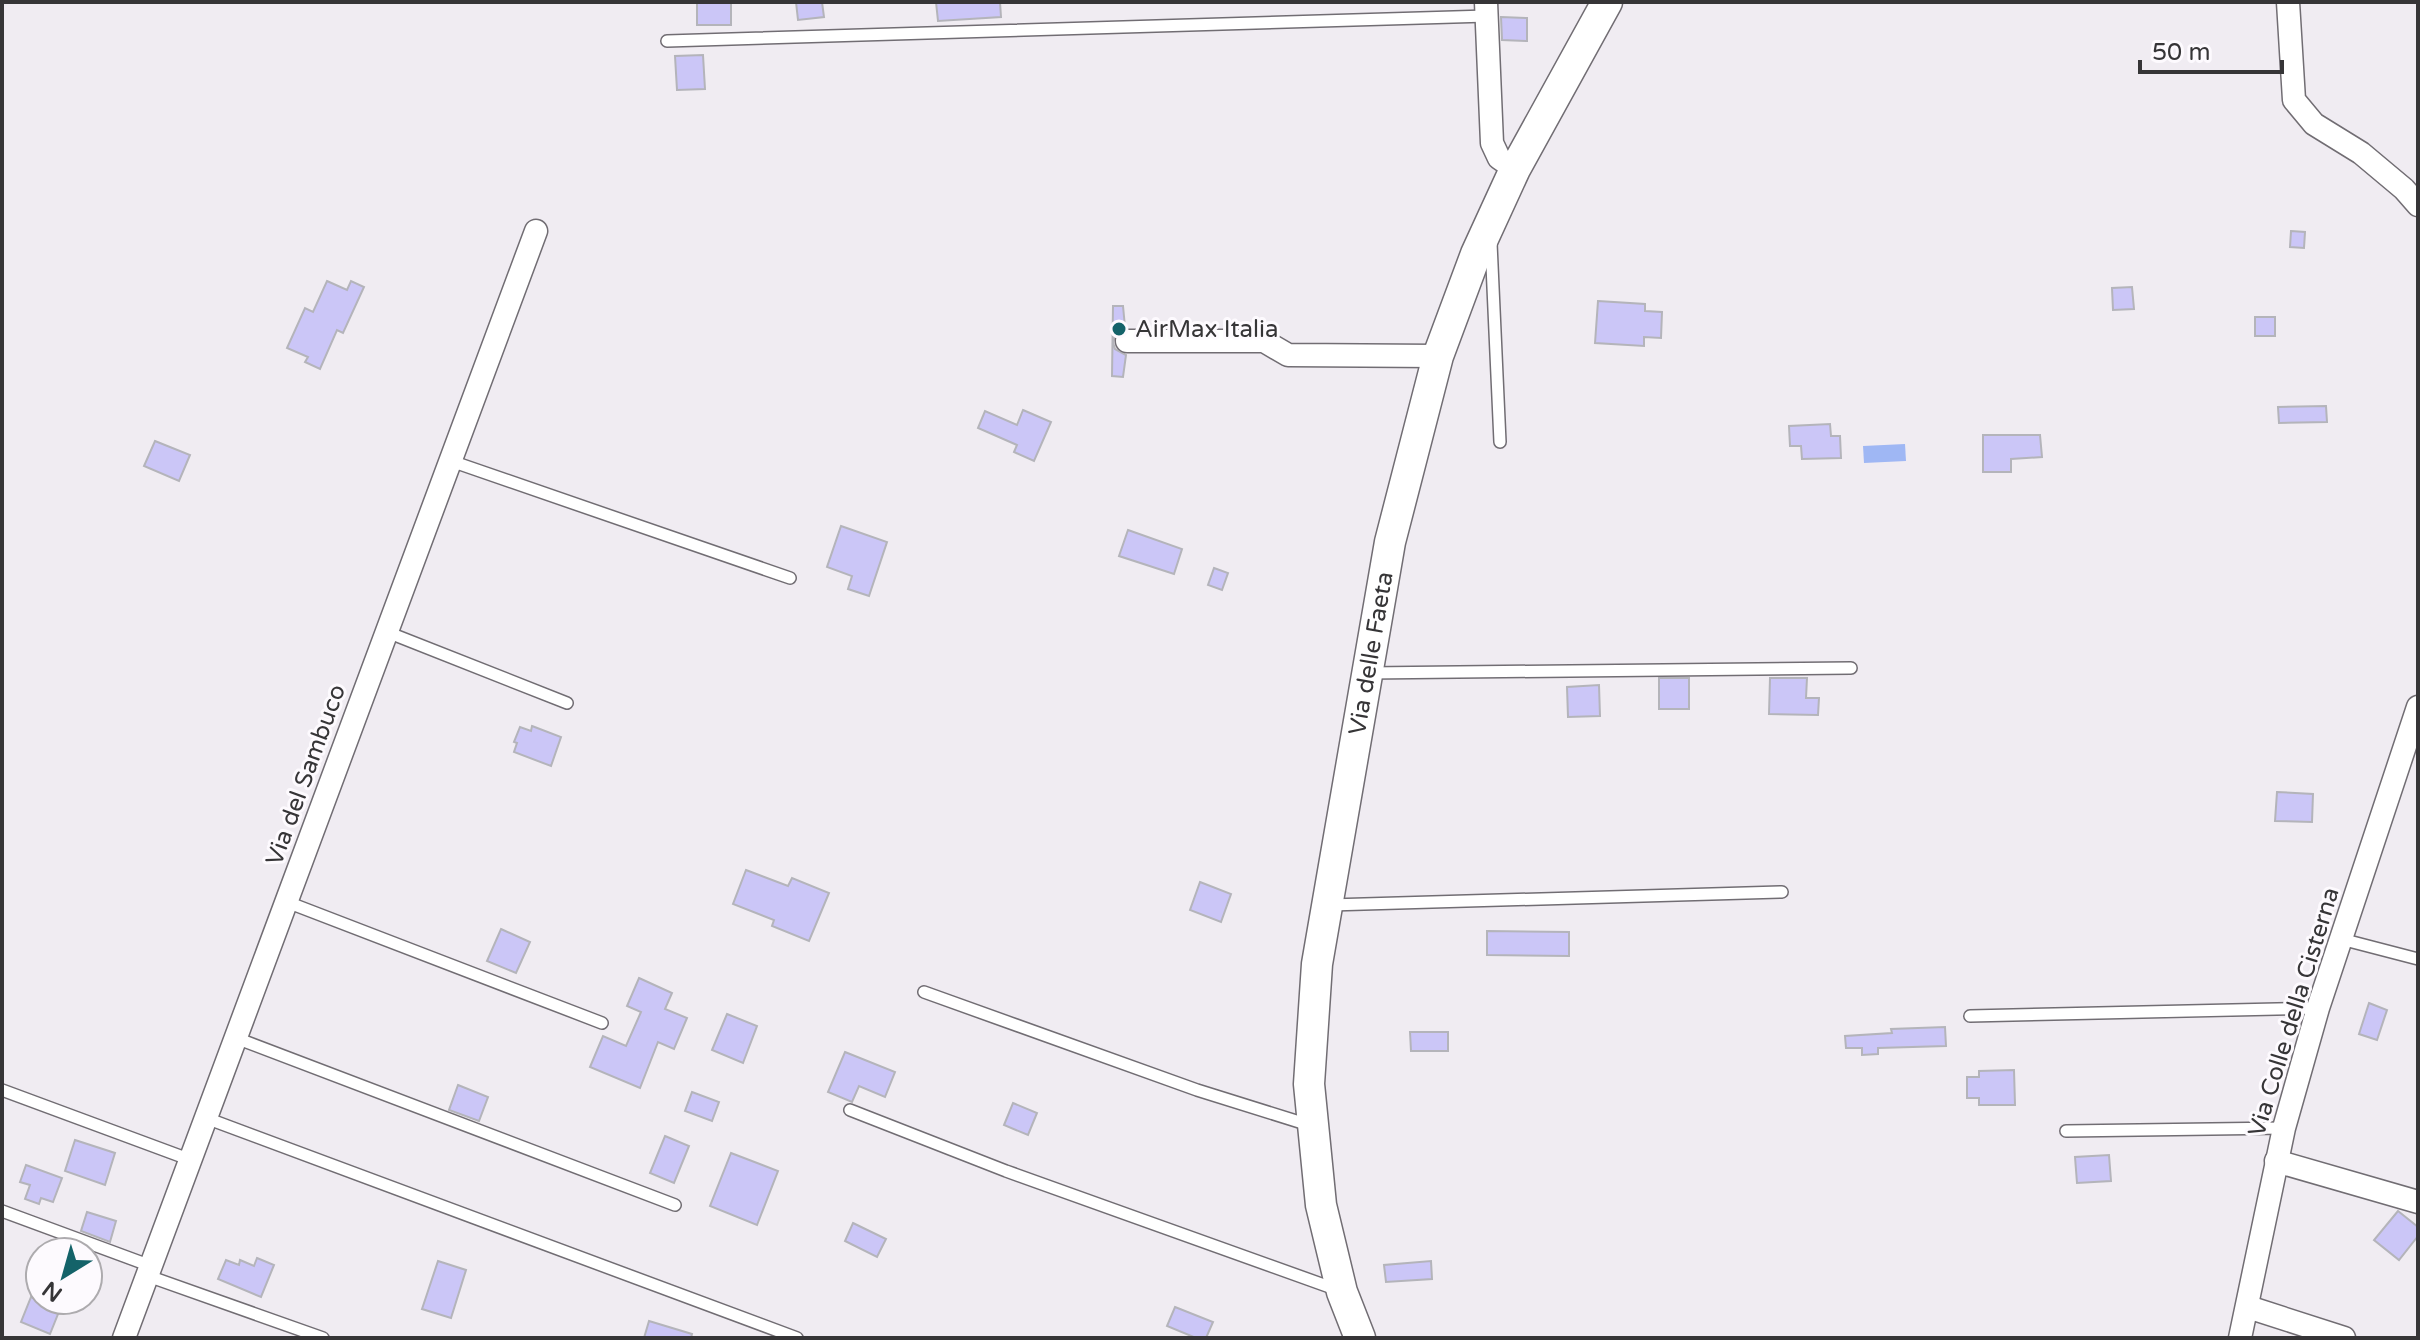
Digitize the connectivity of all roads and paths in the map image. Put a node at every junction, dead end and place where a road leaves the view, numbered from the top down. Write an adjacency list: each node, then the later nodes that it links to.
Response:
1 (1607, 2): 5 (street, Via delle Faeta)
2 (2288, 2): 6 (street)
3 (1487, 9): 4 (lane); 5 (street)
4 (667, 41)
5 (1515, 169): 7 (street, Via delle Faeta)
6 (2418, 205)
7 (1491, 222): 10 (street, Via delle Faeta); 11 (lane)
8 (536, 231): 12 (street, Via del Sambuco)
9 (1127, 341): 10 (street)
10 (1438, 356): 16 (street, Via delle Faeta)
11 (1500, 442)
12 (451, 461): 13 (lane); 14 (street, Via del Sambuco)
13 (790, 578)
14 (387, 632): 17 (lane); 20 (street, Via del Sambuco)
15 (1851, 668): 16 (lane)
16 (1367, 673): 21 (street, Via delle Faeta)
17 (567, 703)
18 (2418, 707): 22 (street, Via Colle della Cisterna)
19 (1782, 892): 21 (lane)
20 (287, 902): 27 (lane); 28 (street, Via del Sambuco)
21 (1327, 905): 32 (street, Via delle Faeta)
22 (2341, 939): 23 (lane); 25 (street, Via Colle della Cisterna)
23 (2418, 959)
24 (924, 992): 32 (lane)
25 (2318, 1008): 26 (lane); 33 (street, Via Colle della Cisterna)
26 (1970, 1016)
27 (602, 1023)
28 (236, 1038): 31 (street, Via del Sambuco); 38 (lane)
29 (2, 1090): 35 (lane)
30 (850, 1110): 41 (lane)
31 (206, 1118): 35 (street, Via del Sambuco); 45 (lane)
32 (1313, 1126): 41 (street, Via delle Faeta)
33 (2284, 1128): 34 (lane); 36 (street, Via Colle della Cisterna)
34 (2066, 1131)
35 (191, 1160): 40 (street, Via del Sambuco)
36 (2276, 1161): 37 (street); 42 (street, Via Colle della Cisterna)
37 (2418, 1202)
38 (675, 1205)
39 (2, 1211): 40 (lane)
40 (149, 1271): 43 (street, Via del Sambuco); 44 (lane)
41 (1342, 1292): 46 (street, Via delle Faeta)
42 (2248, 1307): 47 (street, Via Colle della Cisterna); 48 (street)
43 (124, 1338)
44 (323, 1338)
45 (797, 1338)
46 (1360, 1338)
47 (2240, 1338)
48 (2344, 1338)

